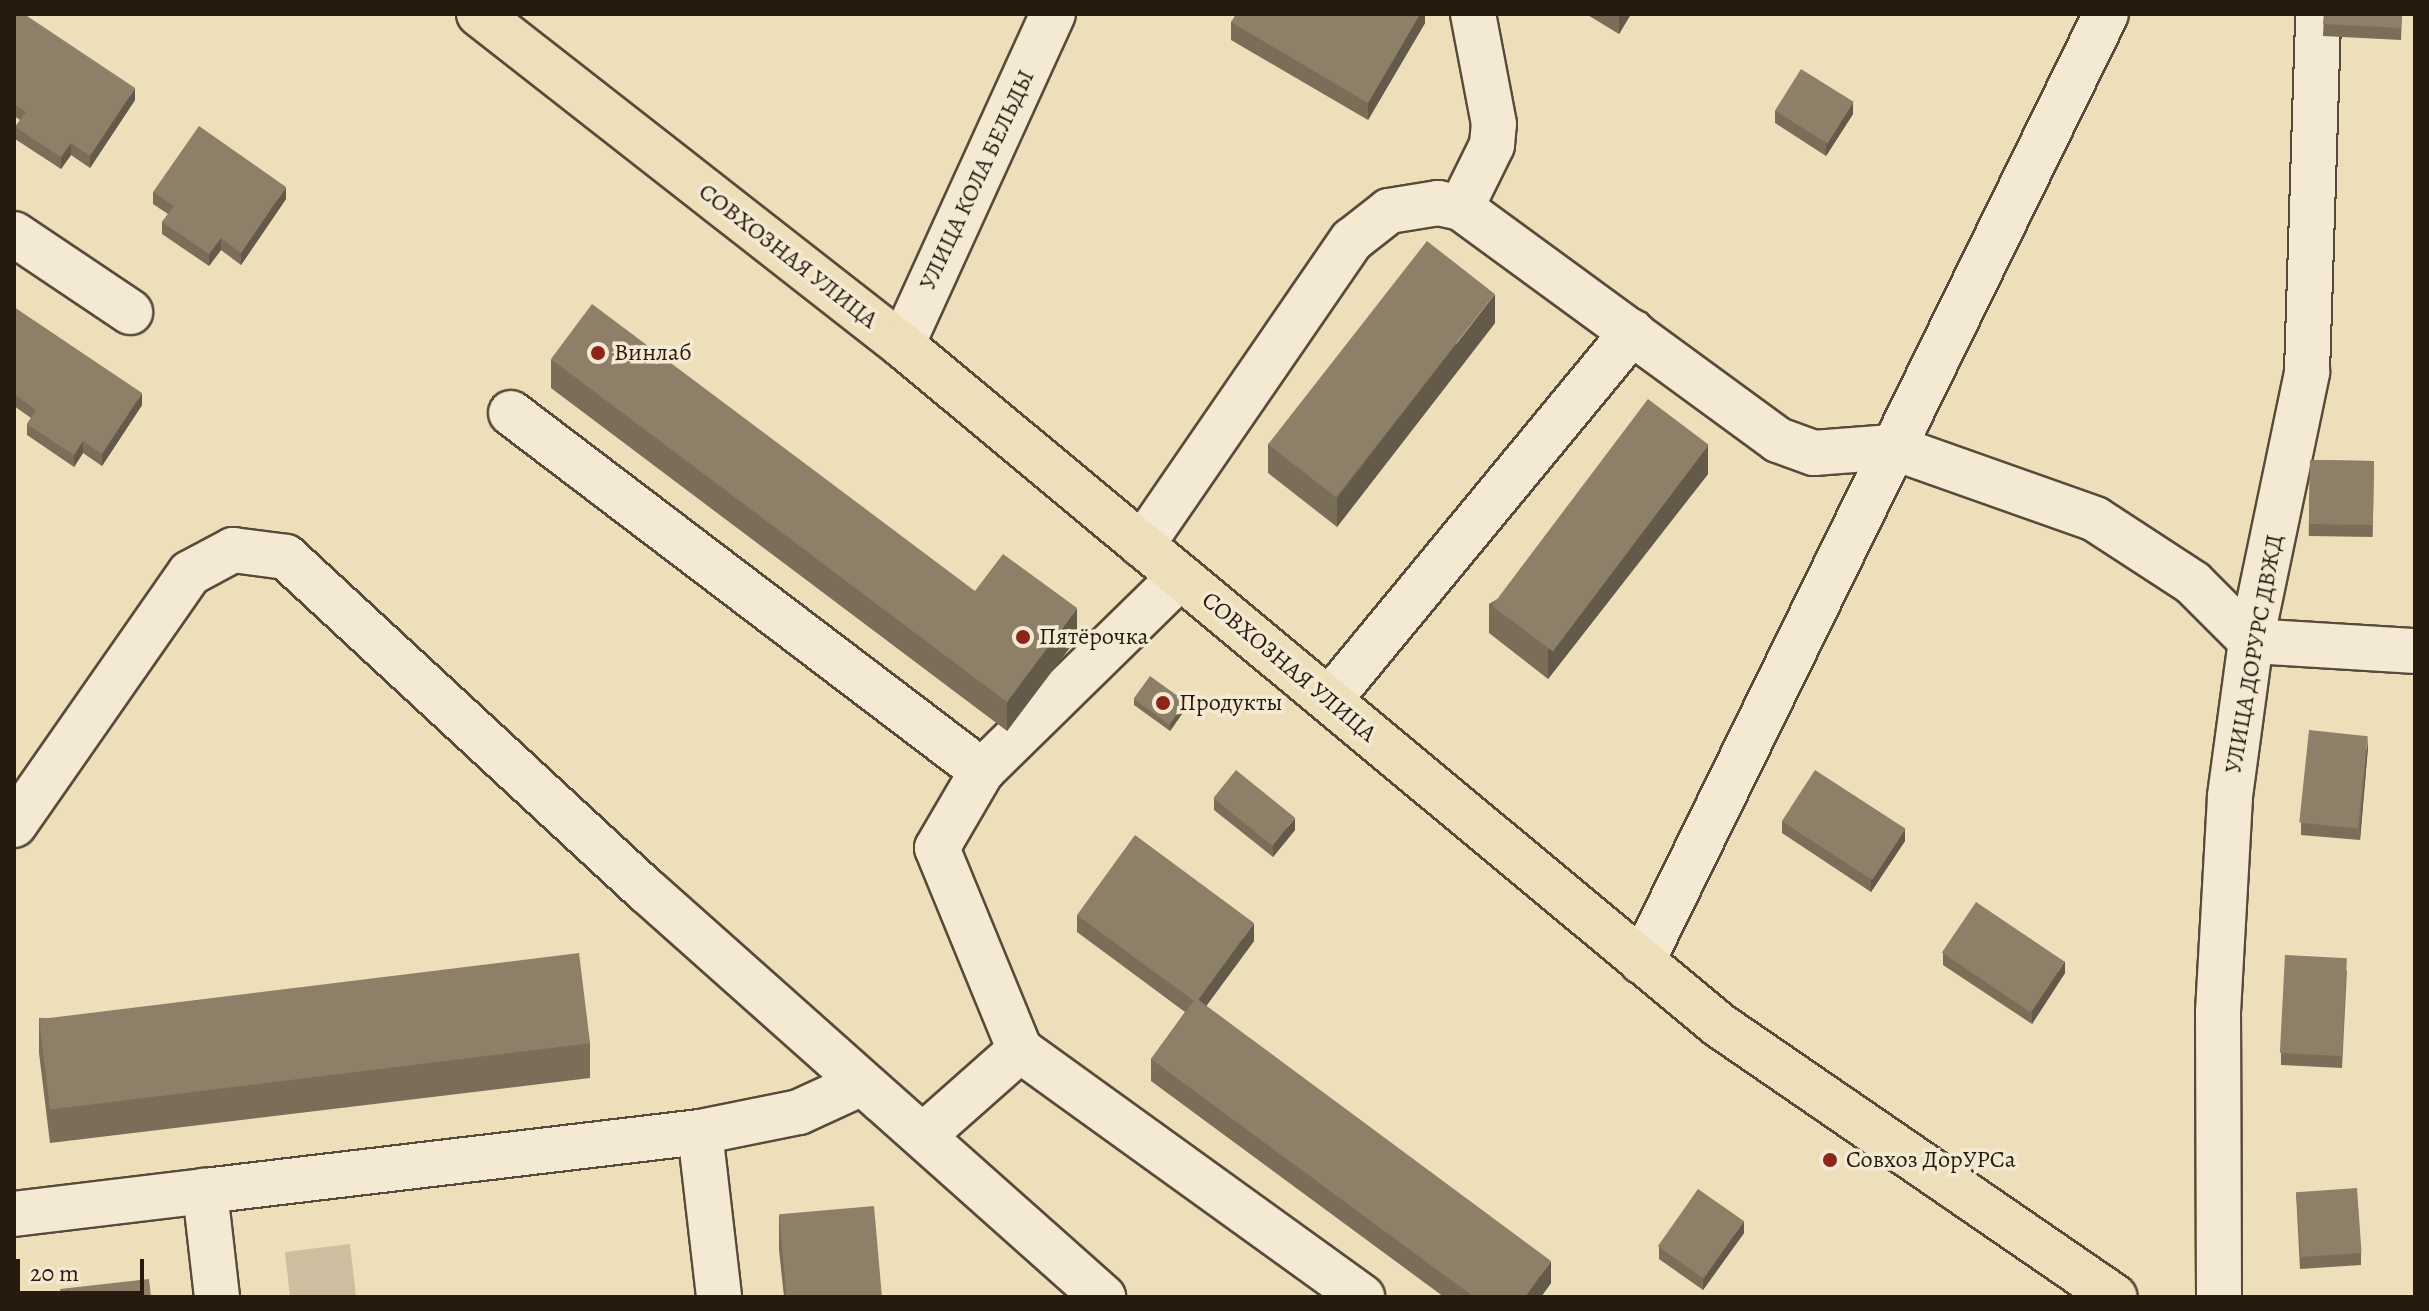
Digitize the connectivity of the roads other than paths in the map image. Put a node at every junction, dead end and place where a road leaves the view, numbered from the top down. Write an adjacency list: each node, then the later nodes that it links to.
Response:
1 (479, 14): 10 (main road, СОВХОЗНАЯ УЛИЦА)
2 (1053, 14): 10 (street, УЛИЦА КОЛА БЕЛЬДЫ)
3 (1473, 14): 6 (street)
4 (2106, 14): 12 (street)
5 (2318, 14): 15 (street, УЛИЦА ДОРУРС ДВЖД)
6 (1461, 208): 9 (street); 13 (street)
7 (14, 234): 8 (street)
8 (130, 312)
9 (1632, 332): 12 (street); 17 (street)
10 (902, 345): 13 (main road, СОВХОЗНАЯ УЛИЦА)
11 (511, 413): 18 (street)
12 (1892, 447): 15 (street); 20 (street)
13 (1142, 545): 14 (main road, СОВХОЗНАЯ УЛИЦА)
14 (1180, 577): 17 (main road, СОВХОЗНАЯ УЛИЦА); 18 (street)
15 (2251, 641): 16 (street); 32 (street, УЛИЦА ДОРУРС ДВЖД)
16 (2415, 651)
17 (1329, 700): 20 (main road, СОВХОЗНАЯ УЛИЦА)
18 (982, 771): 21 (street)
19 (14, 825): 22 (street)
20 (1642, 962): 31 (main road, СОВХОЗНАЯ УЛИЦА)
21 (1020, 1050): 24 (street); 30 (street)
22 (862, 1083): 23 (street); 24 (street)
23 (700, 1132): 25 (street); 28 (street)
24 (925, 1134): 29 (street)
25 (205, 1191): 26 (street); 27 (street)
26 (14, 1214)
27 (217, 1297)
28 (719, 1297)
29 (1103, 1297)
30 (1362, 1297)
31 (2115, 1297)
32 (2219, 1297)

